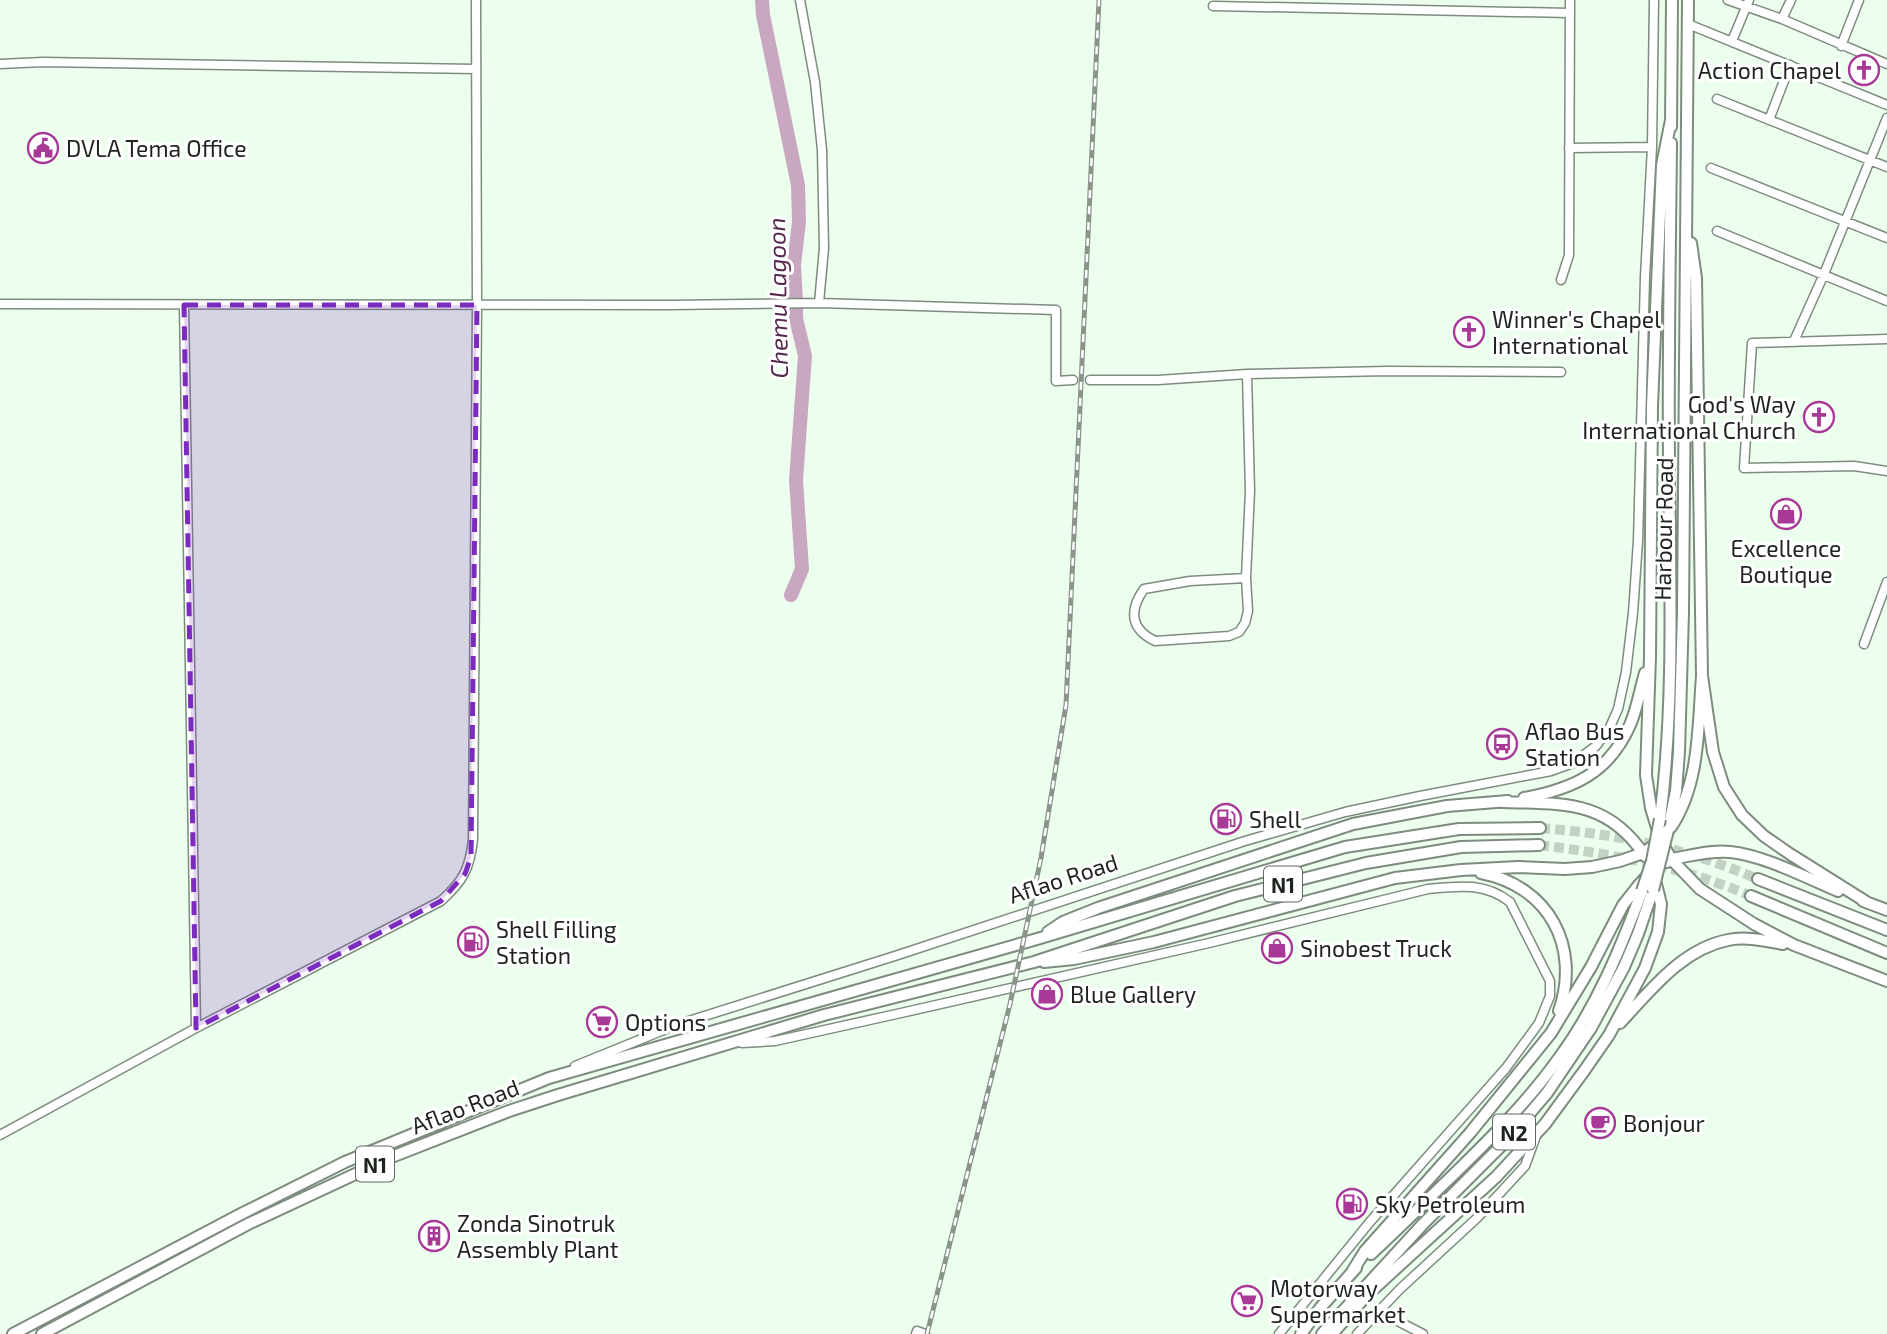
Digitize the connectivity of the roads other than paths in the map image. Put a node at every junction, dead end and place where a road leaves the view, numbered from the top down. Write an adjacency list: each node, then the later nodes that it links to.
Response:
1 (476, 0): 20 (street)
2 (800, 0): 38 (street)
3 (1570, 0): 12 (street)
4 (1654, 0): 26 (street, Harbour Road)
5 (1672, 0): 24 (highway, Harbour Road)
6 (1688, 0): 14 (highway, Harbour Road)
7 (1728, 0): 10 (street)
8 (1791, 0): 13 (street)
9 (1859, 0): 16 (street)
10 (1748, 3): 13 (street); 15 (street)
11 (1213, 6): 12 (street)
12 (1570, 13): 27 (street)
13 (1782, 19): 16 (street)
14 (1688, 24): 15 (street); 32 (highway, Harbour Road)
15 (1732, 41): 19 (street)
16 (1841, 46): 18 (street)
17 (0, 64): 20 (street)
18 (1887, 64)
19 (1790, 65): 22 (street); 25 (street)
20 (476, 69): 41 (street)
21 (1717, 99): 25 (street)
22 (1887, 105)
23 (1887, 118): 28 (street)
24 (1671, 120): 52 (highway); 72 (highway, Harbour Road, bridge)
25 (1769, 120): 28 (street)
26 (1652, 147): 27 (street); 54 (street, Harbour Road)
27 (1569, 148): 36 (street)
28 (1870, 160): 29 (street); 31 (street)
29 (1887, 167)
30 (1711, 168): 31 (street)
31 (1845, 220): 34 (street); 35 (street)
32 (1686, 223): 53 (highway); 72 (highway, Harbour Road, bridge)
33 (1717, 231): 35 (street)
34 (1887, 238)
35 (1824, 274): 37 (street); 43 (street)
36 (1561, 280)
37 (1887, 301)
38 (819, 303): 41 (street); 46 (street)
39 (0, 304): 40 (street)
40 (184, 305): 41 (street); 74 (street)
41 (477, 306): 74 (street)
42 (1887, 339): 43 (street)
43 (1794, 341): 48 (street)
44 (1561, 372): 45 (street)
45 (1247, 374): 47 (street); 49 (street)
46 (1073, 380)
47 (1090, 380)
48 (1887, 471)
49 (1247, 578): 49 (street)
50 (1887, 582): 51 (street)
51 (1864, 643)
52 (1650, 657): 55 (highway); 57 (highway)
53 (1702, 676): 57 (highway); 65 (highway)
54 (1596, 746): 78 (street, Aflao Road / N1)
55 (1502, 802): 59 (highway); 68 (highway)
56 (1540, 828): 68 (highway, Aflao Road / N1)
57 (1661, 841): 59 (highway); 60 (highway)
58 (1539, 845): 71 (highway, Aflao Road / N1)
59 (1643, 853): 61 (highway); 62 (highway)
60 (1671, 859): 62 (highway); 65 (highway); 69 (highway)
61 (1461, 870): 71 (highway); 75 (highway)
62 (1653, 870): 75 (highway); 76 (highway)
63 (1758, 879): 67 (highway)
64 (1751, 896): 70 (highway)
65 (1868, 903): 66 (highway)
66 (1887, 911)
67 (1887, 930)
68 (1037, 939): 78 (highway, Aflao Road / N1)
69 (1794, 945): 73 (highway); 76 (highway)
70 (1887, 953)
71 (1034, 961): 77 (highway, Aflao Road / N1)
72 (1618, 966): 81 (highway, N2); 89 (highway, N2)
73 (1887, 981)
74 (196, 1028): 80 (street)
75 (1551, 1033): 81 (highway)
76 (1609, 1035): 79 (highway)
77 (729, 1043): 84 (highway, Aflao Road / N1); 87 (street, Aflao Road)
78 (549, 1078): 83 (highway, Aflao Road / N1)
79 (1537, 1133): 82 (street); 90 (highway)
80 (0, 1135)
81 (1352, 1272): 88 (highway, N2)
82 (1378, 1311): 91 (street); 92 (street)
83 (13, 1334)
84 (42, 1334)
85 (916, 1334): 86 (street)
86 (925, 1334)
87 (1279, 1334)
88 (1301, 1334)
89 (1321, 1334)
90 (1332, 1334)
91 (1357, 1334)
92 (1423, 1334)

